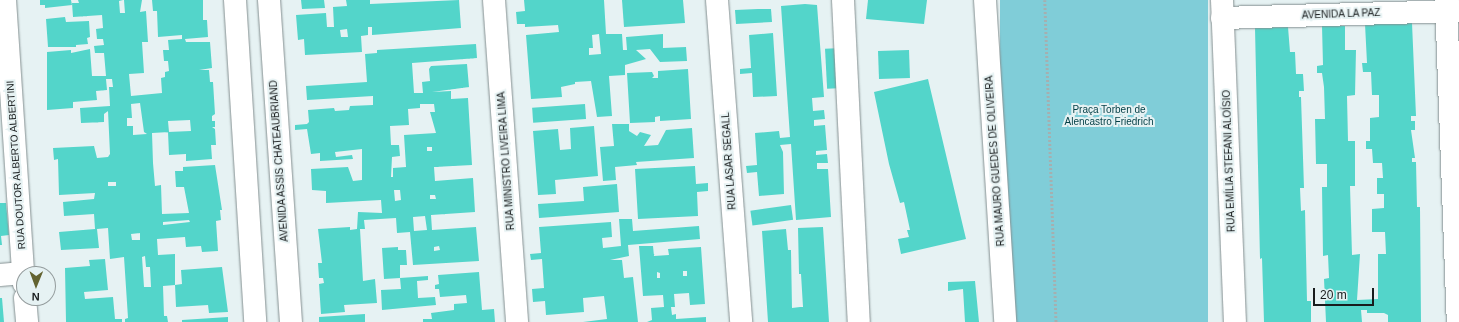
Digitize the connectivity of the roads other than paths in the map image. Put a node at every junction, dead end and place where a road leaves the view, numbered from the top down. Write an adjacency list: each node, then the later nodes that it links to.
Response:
1 (5, 0): 10 (street, RUA DOUTOR ALBERTO ALBERTINI)
2 (235, 0): 12 (street)
3 (269, 0): 11 (street, AVENIDA ASSIS CHATEAUBRIAND)
4 (494, 0): 20 (street, RUA MINISTRO LIVEIRA LIMA)
5 (717, 0): 21 (street, RUA LASAR SEGALL)
6 (843, 0): 22 (street)
7 (985, 0): 23 (street, RUA MAURO GUEDES DE OLIVEIRA)
8 (1450, 8): 9 (street, AVENIDA LA PAZ); 25 (street)
9 (1222, 9): 24 (street, RUA EMÍLIA STEFANI ALOÍSIO)
10 (3, 31): 13 (street, RUA DOUTOR ALBERTO ALBERTINI)
11 (284, 239): 12 (street); 19 (street, AVENIDA ASSIS CHATEAUBRIAND)
12 (249, 243): 18 (street)
13 (23, 266)
14 (0, 275): 15 (street)
15 (16, 277)
16 (26, 306): 17 (street)
17 (27, 322)
18 (255, 322)
19 (291, 322)
20 (517, 322)
21 (742, 322)
22 (859, 322)
23 (1005, 322)
24 (1235, 322)
25 (1458, 322)

